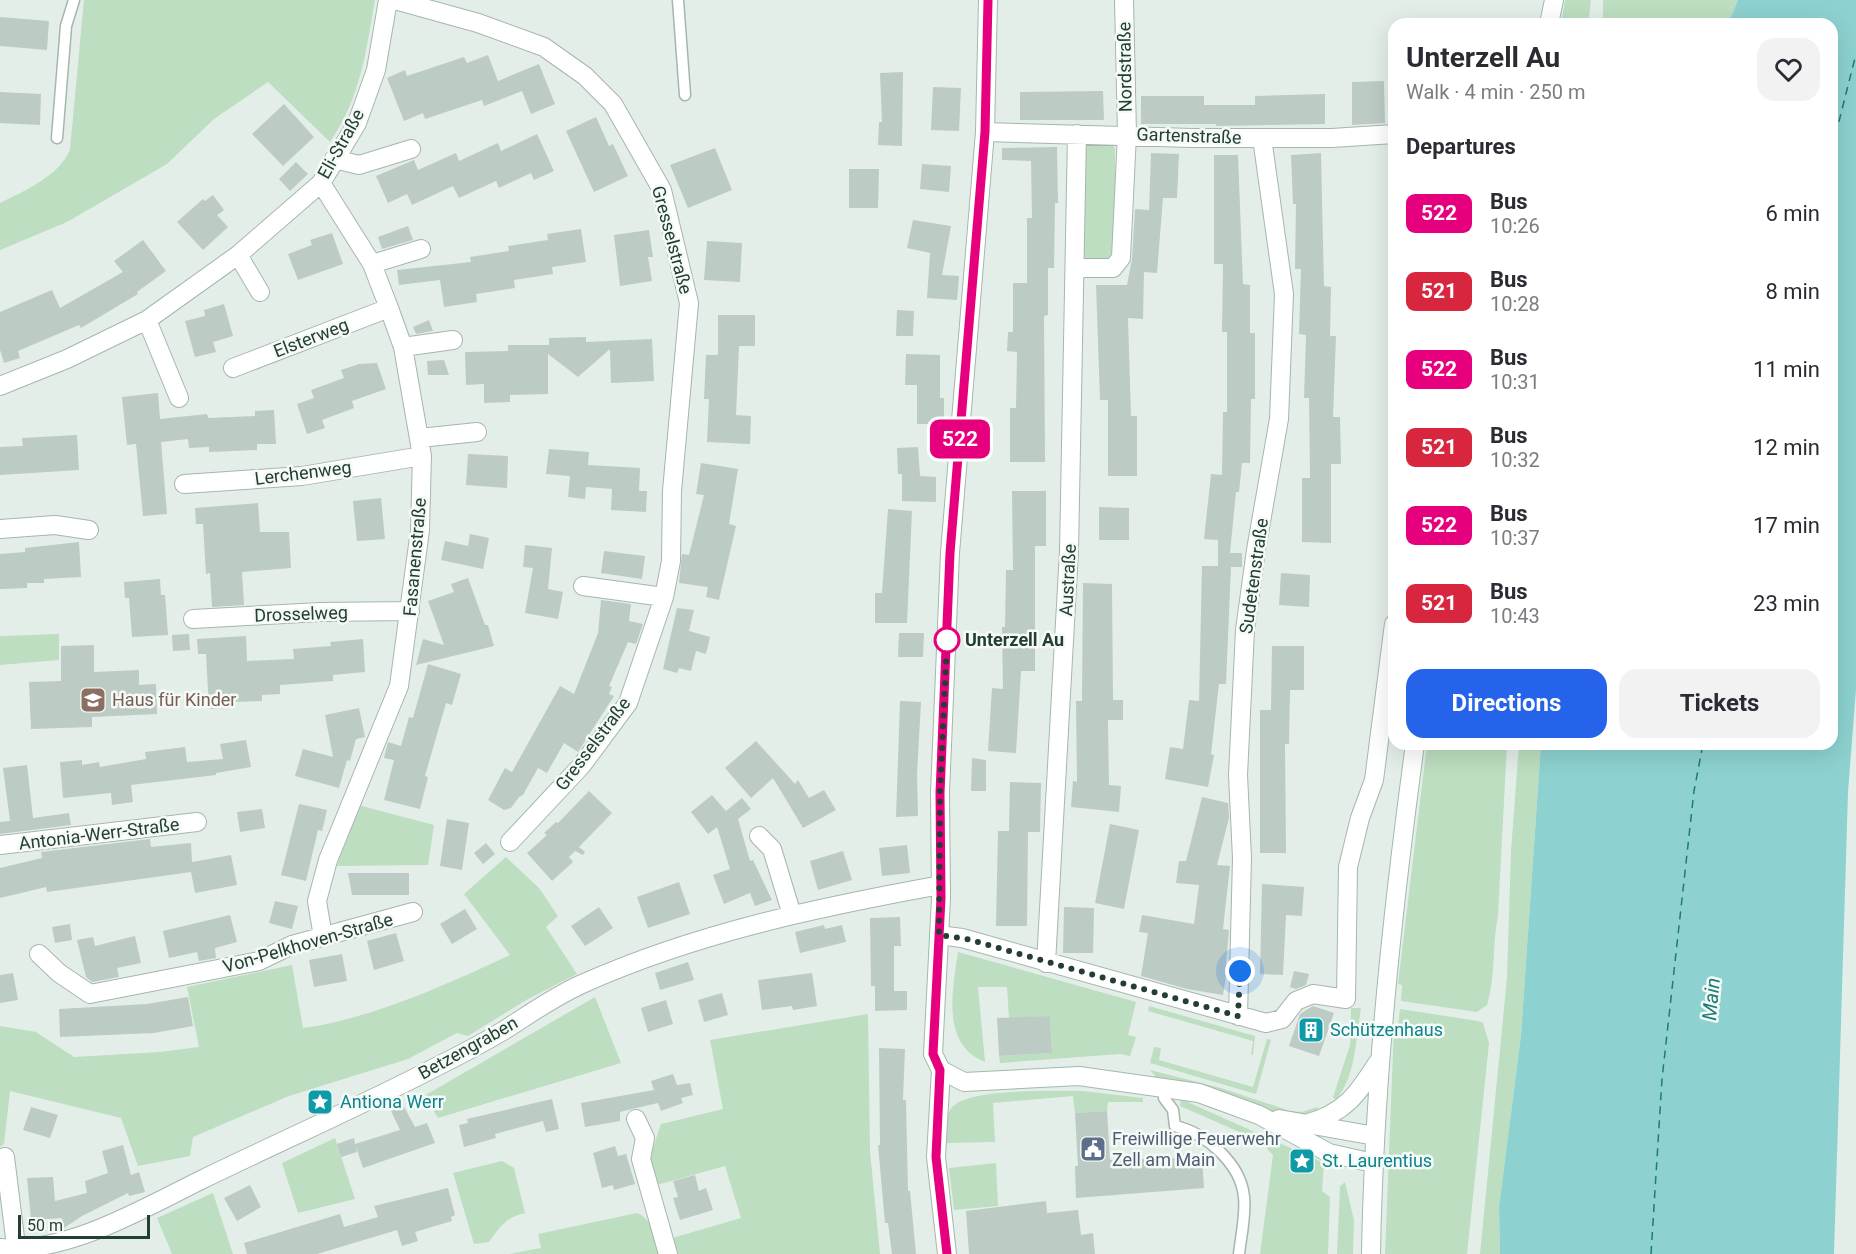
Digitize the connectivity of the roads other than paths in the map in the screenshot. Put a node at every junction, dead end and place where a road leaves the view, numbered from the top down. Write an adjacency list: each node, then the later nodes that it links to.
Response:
1 (74, 0): 14 (lane)
2 (388, 0): 17 (street, Eli-Straße)
3 (395, 0): 37 (street, Gresselstraße)
4 (678, 0): 9 (lane)
5 (988, 0): 10 (street)
6 (1124, 0): 12 (street, Nordstraße)
7 (1554, 0): 8 (street)
8 (1550, 18)
9 (685, 95)
10 (985, 132): 11 (street, Gartenstraße); 46 (street)
11 (1077, 134): 12 (street, Gartenstraße); 22 (street, Austraße)
12 (1127, 134): 15 (street, Gartenstraße); 22 (street)
13 (1388, 134): 15 (street, Gartenstraße)
14 (57, 138)
15 (1262, 138): 53 (street, Sudetenstraße)
16 (411, 149): 17 (street)
17 (334, 159): 18 (street, Eli-Straße)
18 (321, 183): 20 (street, Eli-Straße); 21 (street, Fasanenstraße)
19 (421, 249): 21 (street)
20 (238, 255): 23 (street); 25 (street, Eli-Straße)
21 (372, 264): 24 (street, Fasanenstraße)
22 (1076, 268): 52 (street, Austraße)
23 (260, 292)
24 (389, 308): 27 (street, Fasanenstraße); 28 (street, Elsterweg)
25 (147, 320): 29 (street, Eli-Straße); 30 (street)
26 (453, 340): 27 (street)
27 (403, 347): 32 (street, Fasanenstraße)
28 (233, 368)
29 (0, 386)
30 (179, 398)
31 (477, 432): 32 (street, Lerchenweg)
32 (421, 447): 33 (street, Lerchenweg); 38 (street, Fasanenstraße)
33 (184, 484)
34 (0, 529): 35 (street)
35 (89, 530)
36 (583, 586): 37 (street)
37 (664, 597): 44 (street, Gresselstraße)
38 (411, 611): 39 (street, Drosselweg); 50 (street, Fasanenstraße)
39 (193, 619)
40 (1388, 671): 53 (street)
41 (1414, 750): 54 (street)
42 (197, 822): 45 (street, Antonia-Werr-Straße)
43 (759, 836): 48 (street)
44 (510, 842)
45 (0, 845)
46 (941, 885): 48 (street, Betzengraben); 49 (street)
47 (413, 912): 50 (street, Von-Pelkhoven-Straße)
48 (792, 915): 63 (street, Betzengraben)
49 (939, 935): 52 (street); 55 (street)
50 (323, 937): 51 (street, Von-Pelkhoven-Straße)
51 (39, 954)
52 (1046, 963): 53 (street)
53 (1238, 1016)
54 (1379, 1061): 59 (street); 60 (street)
55 (940, 1070): 56 (street); 65 (street)
56 (1166, 1086): 57 (street); 66 (lane)
57 (1259, 1115): 59 (street); 62 (street)
58 (636, 1119): 64 (street)
59 (1304, 1125): 60 (street)
60 (1375, 1136): 62 (street)
61 (5, 1157): 63 (street, Betzengraben)
62 (1373, 1163): 67 (street)
63 (11, 1250)
64 (668, 1254)
65 (947, 1254)
66 (1239, 1254)
67 (1371, 1254)

